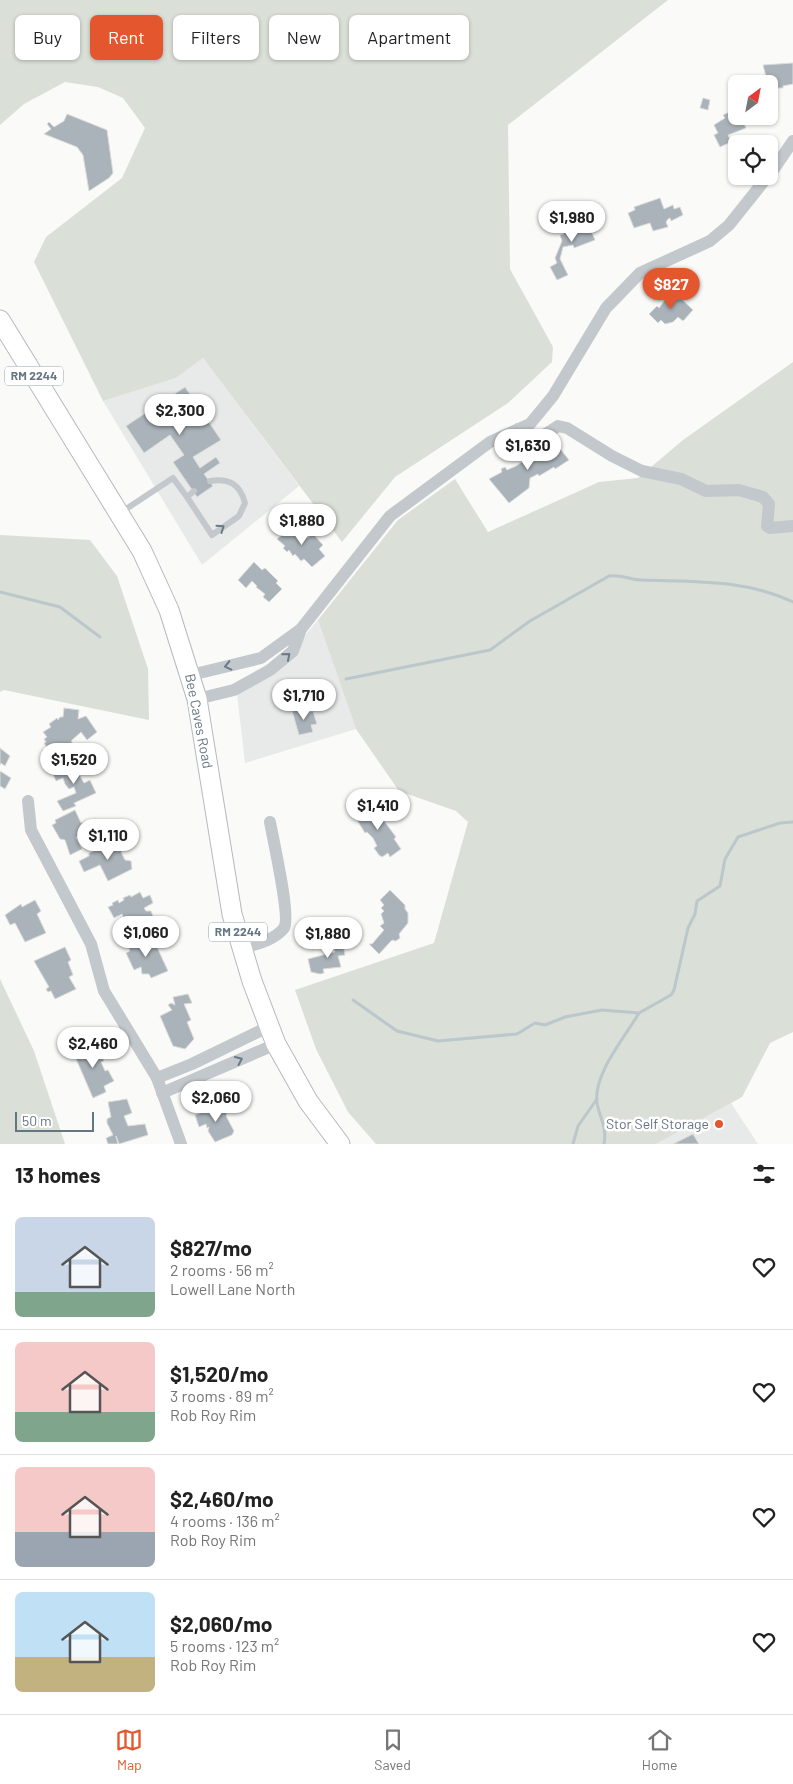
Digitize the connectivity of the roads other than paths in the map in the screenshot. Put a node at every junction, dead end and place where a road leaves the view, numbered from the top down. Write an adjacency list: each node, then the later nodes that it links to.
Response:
1 (793, 141): 2 (street)
2 (778, 162)
3 (761, 185): 5 (street)
4 (0, 321): 9 (main road, Bee Caves Road / RM 2244)
5 (518, 429): 10 (street); 11 (street)
6 (210, 481): 8 (lane, one-way to 6)
7 (194, 491): 8 (lane)
8 (187, 497): 9 (lane)
9 (118, 513): 12 (main road, Bee Caves Road / RM 2244)
10 (793, 526)
11 (302, 629): 12 (street, one-way to 12); 13 (street, one-way to 11)
12 (191, 675): 13 (main road, Bee Caves Road / RM 2244)
13 (197, 699): 16 (main road, Bee Caves Road / RM 2244)
14 (28, 801): 19 (street)
15 (270, 822): 16 (street)
16 (242, 948): 17 (main road, Bee Caves Road / RM 2244)
17 (268, 1027): 18 (main road, Bee Caves Road / RM 2244); 19 (street)
18 (276, 1044): 20 (street, one-way to 18); 22 (main road, Bee Caves Road / RM 2244)
19 (157, 1078): 20 (street)
20 (162, 1093): 21 (street)
21 (181, 1144)
22 (340, 1144)

